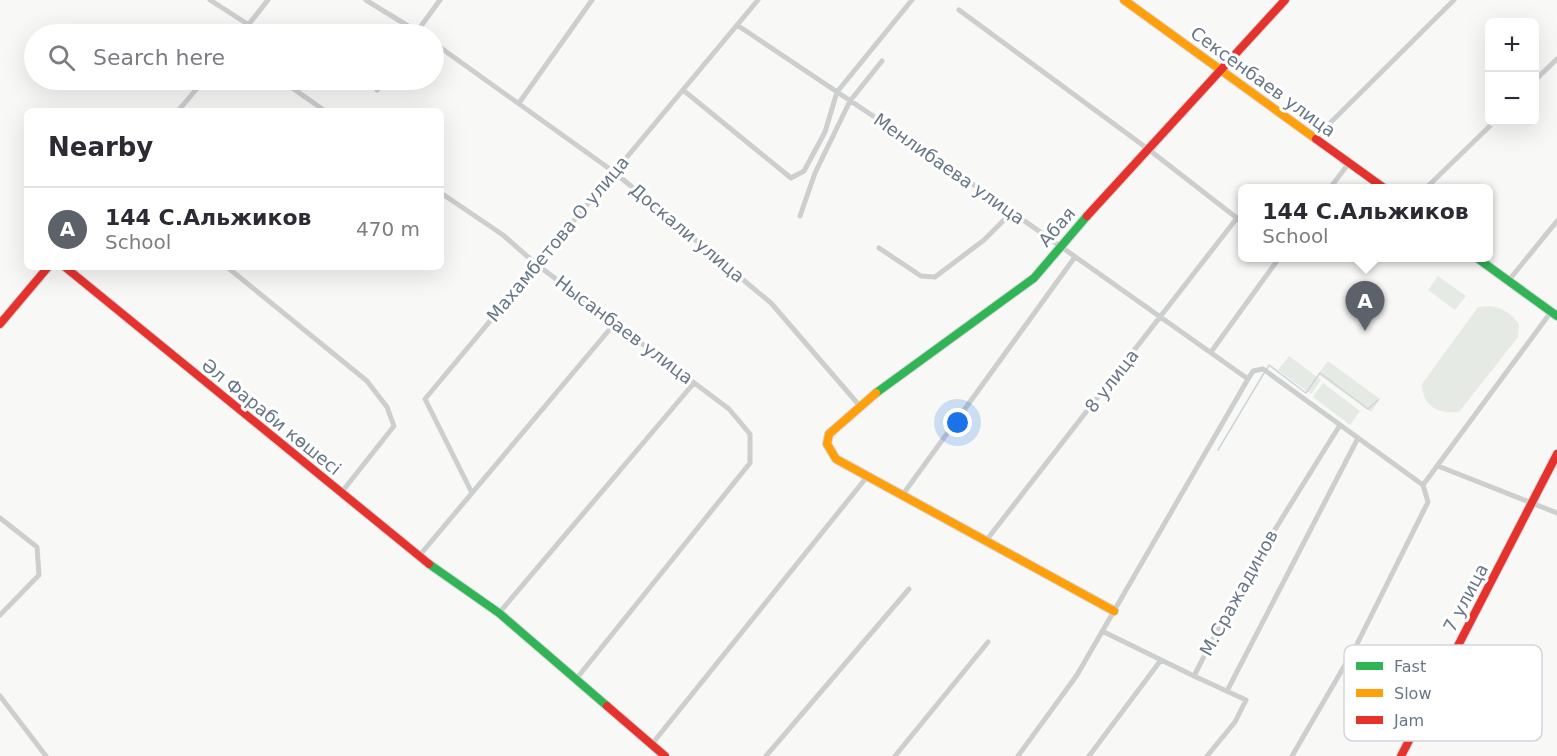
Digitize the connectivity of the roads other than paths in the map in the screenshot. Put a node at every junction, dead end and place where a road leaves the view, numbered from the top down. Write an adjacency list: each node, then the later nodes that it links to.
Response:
1 (210, 0): 12 (street)
2 (268, 0): 13 (street)
3 (366, 0): 14 (street)
4 (440, 0): 15 (street)
5 (592, 0): 27 (street)
6 (758, 0): 16 (street, Махамбетова О улица)
7 (912, 0): 25 (street)
8 (1124, 0): 20 (street, Сексенбаев улица)
9 (1285, 0): 20 (street, Абая)
10 (1454, 0): 31 (street)
11 (959, 10): 32 (street)
12 (247, 24)
13 (250, 24)
14 (403, 24)
15 (424, 24)
16 (737, 26): 24 (street, Махамбетова О улица); 25 (street, Менлибаева улица)
17 (444, 50): 27 (street, Доскали улица)
18 (1557, 59): 21 (street)
19 (882, 61): 26 (street)
20 (1221, 71): 31 (street, Сексенбаев улица); 32 (street, Абая)
21 (1539, 76)
22 (196, 90): 28 (street)
23 (295, 90): 29 (street)
24 (683, 90): 25 (street); 34 (street, Махамбетова О улица)
25 (837, 92): 26 (street, Менлибаева улица)
26 (850, 101): 39 (street, Менлибаева улица); 40 (street)
27 (519, 103): 34 (street, Доскали улица)
28 (181, 108)
29 (321, 108)
30 (1490, 126): 37 (street)
31 (1315, 138): 33 (street, Сексенбаев улица)
32 (1148, 149): 41 (street); 44 (street, Абая)
33 (1349, 163): 35 (street); 36 (street, Сексенбаев улица)
34 (614, 172): 49 (street, Махамбетова О улица); 61 (street, Доскали улица)
35 (1334, 184)
36 (1377, 184)
37 (1431, 184)
38 (444, 195): 49 (street, Нысанбаев улица)
39 (1012, 212): 44 (street, Менлибаева улица); 45 (street)
40 (800, 216)
41 (1238, 218)
42 (1557, 221): 53 (street)
43 (1238, 222): 55 (street, 8 улица)
44 (1060, 246): 46 (street, Менлибаева улица); 61 (street, Абая)
45 (879, 248)
46 (1075, 257): 55 (street, Менлибаева улица); 70 (street)
47 (1276, 262): 58 (street)
48 (1483, 262): 53 (street)
49 (536, 264): 56 (street, Нысанбаев улица); 68 (street, Махамбетова О улица)
50 (45, 270): 57 (street)
51 (69, 270): 69 (street, Әл Фараби көшесі)
52 (231, 270): 69 (street)
53 (1509, 280): 54 (street)
54 (1554, 314): 65 (street)
55 (1162, 317): 58 (street, Менлибаева улица); 74 (street, 8 улица)
56 (615, 323): 60 (street, Нысанбаев улица); 68 (street)
57 (0, 324)
58 (1211, 352): 59 (street, Менлибаева улица)
59 (1248, 378): 62 (street); 77 (street)
60 (694, 383): 78 (street); 87 (street, Нысанбаев улица)
61 (859, 405): 66 (street, Абая)
62 (1340, 425): 63 (street); 86 (street, М.Сражадинов)
63 (1358, 438): 67 (street); 88 (street)
64 (1557, 454): 71 (street, 7 улица)
65 (1437, 466): 67 (street); 71 (street)
66 (866, 478): 70 (street); 91 (street)
67 (1423, 485): 82 (street)
68 (471, 491): 75 (street)
69 (341, 493): 75 (street, Әл Фараби көшесі)
70 (901, 497): 74 (street)
71 (1533, 504): 72 (street); 83 (street, 7 улица)
72 (1557, 513)
73 (0, 518): 79 (street)
74 (985, 542): 77 (street)
75 (419, 556): 78 (street, Әл Фараби көшесі)
76 (909, 589): 94 (street)
77 (1114, 611): 80 (street)
78 (499, 613): 87 (street)
79 (0, 615)
80 (1102, 632): 84 (street, М.Сражадинов); 96 (street)
81 (988, 642): 95 (street)
82 (1356, 645)
83 (1459, 645)
84 (1161, 660): 86 (street, М.Сражадинов); 97 (street)
85 (1344, 667): 99 (street)
86 (1194, 676): 88 (street)
87 (577, 678): 91 (street)
88 (1227, 692): 98 (street)
89 (0, 696): 92 (street)
90 (1409, 741): 100 (street, 7 улица)
91 (652, 744): 93 (street)
92 (46, 756)
93 (665, 756)
94 (766, 756)
95 (895, 756)
96 (1018, 756)
97 (1089, 756)
98 (1207, 756)
99 (1292, 756)
100 (1401, 756)

